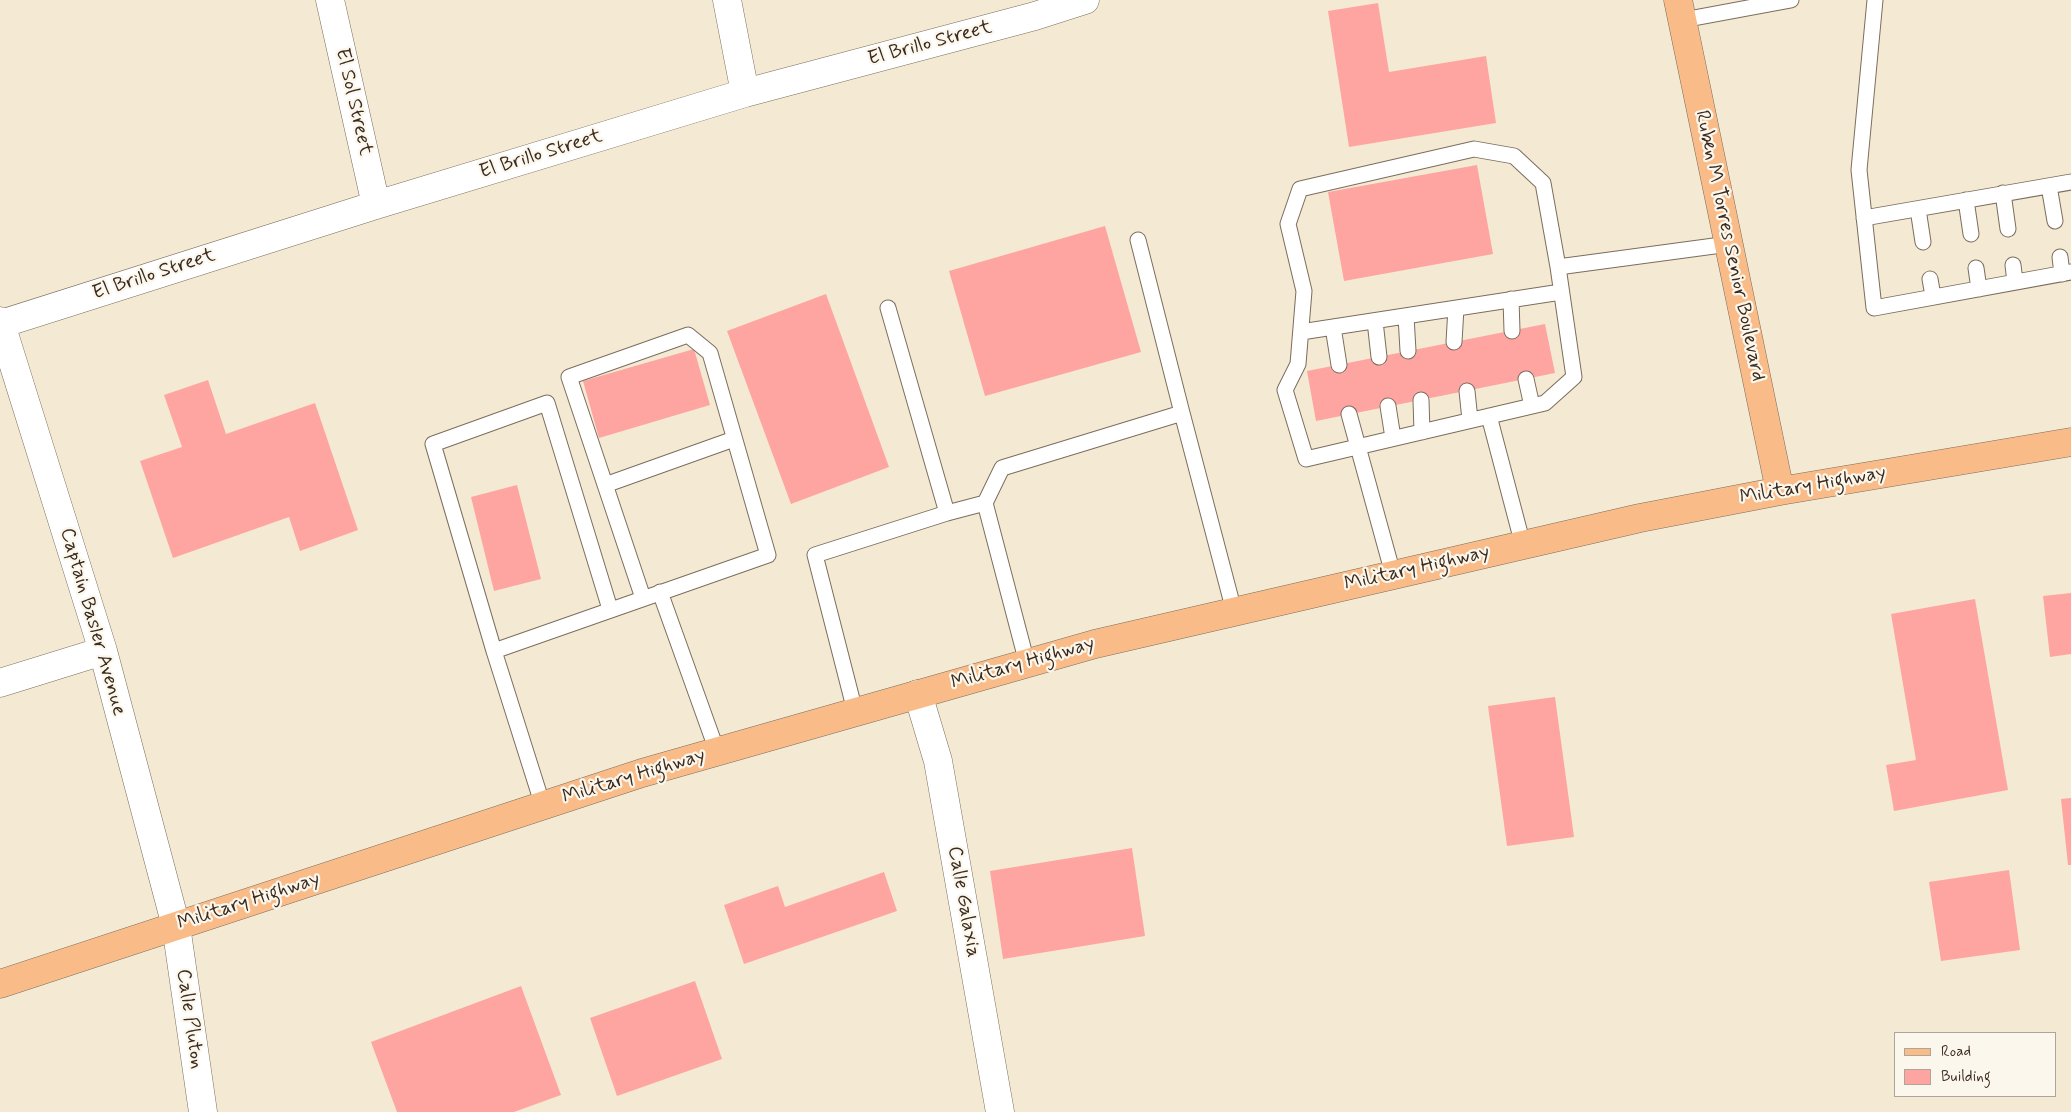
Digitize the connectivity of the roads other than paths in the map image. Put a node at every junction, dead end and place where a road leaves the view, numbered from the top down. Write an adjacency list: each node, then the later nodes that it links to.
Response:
1 (330, 0): 12 (street, El Sol Street)
2 (726, 0): 7 (street)
3 (1085, 0): 7 (street, El Brillo Street)
4 (1791, 0): 6 (lane)
5 (1875, 0): 14 (lane)
6 (1680, 10): 20 (main road, Ruben M Torres Senior Boulevard)
7 (745, 93): 12 (street, El Brillo Street)
8 (2071, 182): 9 (lane)
9 (2049, 186): 10 (lane); 15 (lane)
10 (2003, 194): 11 (lane); 16 (lane)
11 (1966, 200): 13 (lane); 17 (lane)
12 (376, 205): 36 (street, El Brillo Street)
13 (1918, 209): 14 (lane); 19 (lane)
14 (1864, 218): 30 (lane)
15 (2055, 221)
16 (2008, 229)
17 (1971, 234)
18 (1138, 240): 49 (lane)
19 (1924, 242)
20 (1729, 244): 23 (lane); 59 (main road, Ruben M Torres Senior Boulevard)
21 (2060, 257): 25 (lane)
22 (2013, 265): 27 (lane)
23 (1558, 268): 29 (lane); 39 (lane)
24 (1976, 268): 28 (lane)
25 (2066, 273): 27 (lane)
26 (1930, 279): 30 (lane)
27 (2015, 282): 28 (lane)
28 (1979, 289): 30 (lane)
29 (1561, 292): 31 (lane); 48 (lane)
30 (1933, 296)
31 (1511, 299): 33 (lane); 38 (lane)
32 (888, 308): 61 (lane)
33 (1456, 308): 34 (lane); 40 (lane)
34 (1406, 316): 35 (lane); 41 (lane)
35 (1375, 321): 37 (lane); 42 (lane)
36 (0, 322): 68 (street, Captain Basler Avenue)
37 (1334, 327): 39 (lane); 43 (lane)
38 (1512, 331)
39 (1301, 332): 57 (lane)
40 (1454, 342)
41 (1408, 351)
42 (1379, 357)
43 (1339, 365)
44 (1526, 379): 48 (lane)
45 (1467, 391): 52 (lane)
46 (1421, 400): 53 (lane)
47 (1388, 406): 54 (lane)
48 (1532, 406): 51 (lane)
49 (1182, 413): 60 (lane); 67 (lane)
50 (1349, 414): 57 (lane)
51 (1489, 416): 52 (lane); 62 (lane)
52 (1470, 420): 53 (lane)
53 (1422, 432): 54 (lane)
54 (1393, 438): 57 (lane)
55 (734, 439): 58 (lane); 58 (lane); 64 (lane)
56 (2071, 442): 59 (main road, Military Highway)
57 (1357, 447): 63 (lane)
58 (605, 485): 65 (lane)
59 (1780, 491): 62 (main road, Military Highway)
60 (985, 503): 61 (lane); 70 (lane)
61 (948, 513): 73 (lane)
62 (1522, 545): 63 (main road, Military Highway)
63 (1394, 574): 67 (main road, Military Highway)
64 (660, 592): 65 (lane); 74 (lane)
65 (643, 598): 66 (lane)
66 (610, 609): 69 (lane); 69 (lane)
67 (1234, 611): 70 (main road, Military Highway)
68 (103, 650): 71 (street); 76 (street, Captain Basler Avenue)
69 (494, 651): 75 (lane)
70 (1027, 663): 72 (main road, Military Highway)
71 (0, 683)
72 (918, 694): 73 (main road, Military Highway); 79 (street, Calle Galaxia)
73 (855, 711): 74 (main road, Military Highway)
74 (717, 751): 75 (main road, Military Highway)
75 (543, 806): 76 (main road, Military Highway)
76 (176, 926): 77 (main road, Military Highway); 78 (street, Calle Pluton)
77 (0, 984)
78 (203, 1112)
79 (1000, 1112)

